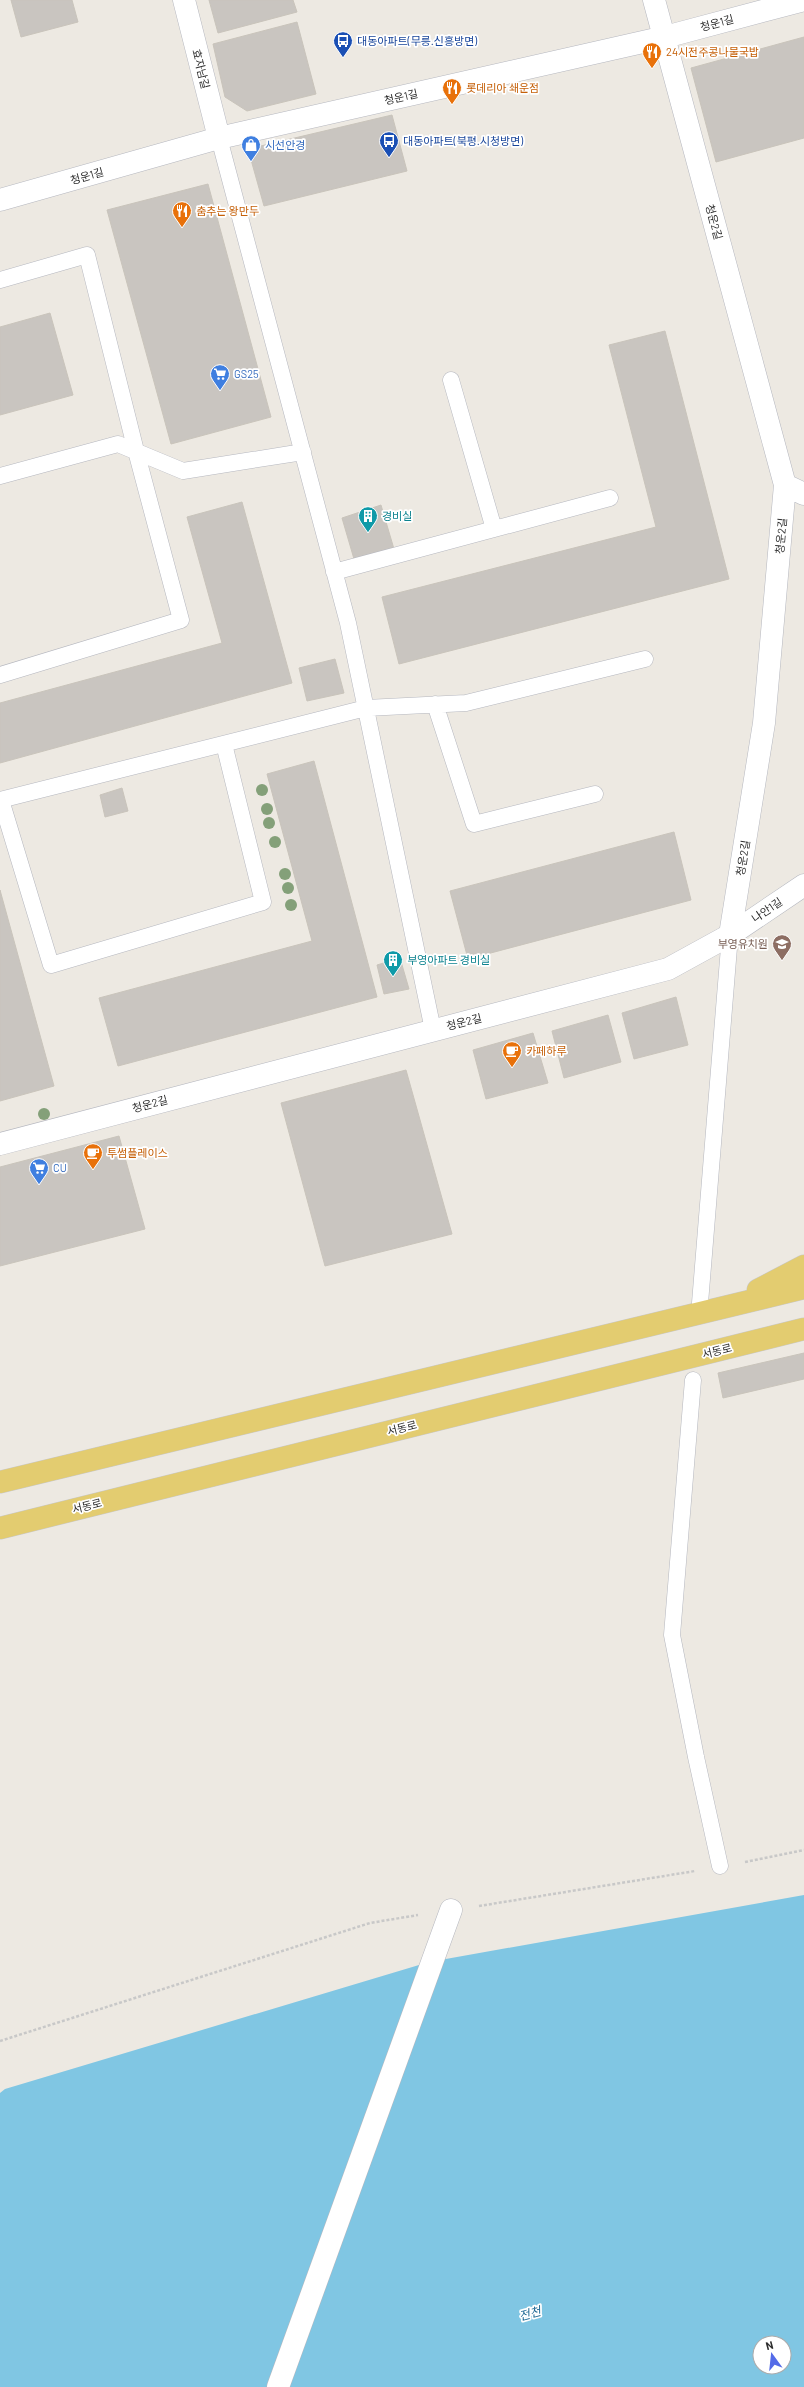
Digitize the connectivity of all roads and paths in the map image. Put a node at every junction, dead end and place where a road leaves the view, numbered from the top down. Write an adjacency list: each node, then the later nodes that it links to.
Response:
1 (184, 0): 5 (street, 효자남길)
2 (654, 0): 4 (street, 청운2길)
3 (804, 0): 4 (street, 청운1길)
4 (665, 37): 5 (street, 청운1길); 12 (street, 청운2길)
5 (219, 138): 6 (street, 청운1길); 10 (lane)
6 (0, 200)
7 (0, 280): 9 (lane)
8 (451, 380): 14 (lane)
9 (136, 451): 10 (lane); 11 (lane); 17 (lane)
10 (303, 452): 15 (lane)
11 (0, 476)
12 (795, 490): 24 (street, 청운2길)
13 (610, 498): 14 (lane)
14 (494, 529): 15 (lane)
15 (334, 572): 19 (lane)
16 (645, 659): 18 (lane)
17 (0, 675)
18 (435, 704): 19 (lane); 21 (lane)
19 (366, 708): 20 (lane); 25 (lane)
20 (224, 744): 22 (lane); 22 (lane)
21 (595, 794)
22 (0, 800)
23 (804, 885): 24 (street, 나안1길)
24 (730, 935): 25 (street, 청운2길); 29 (lane)
25 (432, 1030): 26 (street, 청운2길)
26 (0, 1144)
27 (804, 1266): 30 (main road)
28 (804, 1288): 30 (main road)
29 (700, 1302)
30 (732, 1304): 35 (main road)
31 (804, 1329): 32 (main road, 서동로)
32 (768, 1338): 33 (main road); 36 (main road, 서동로)
33 (804, 1338)
34 (693, 1380): 38 (lane)
35 (0, 1482)
36 (0, 1528)
37 (804, 1850): 38 (path)
38 (720, 1866): 39 (path)
39 (451, 1910): 40 (path); 41 (street)
40 (0, 2042)
41 (278, 2387)

